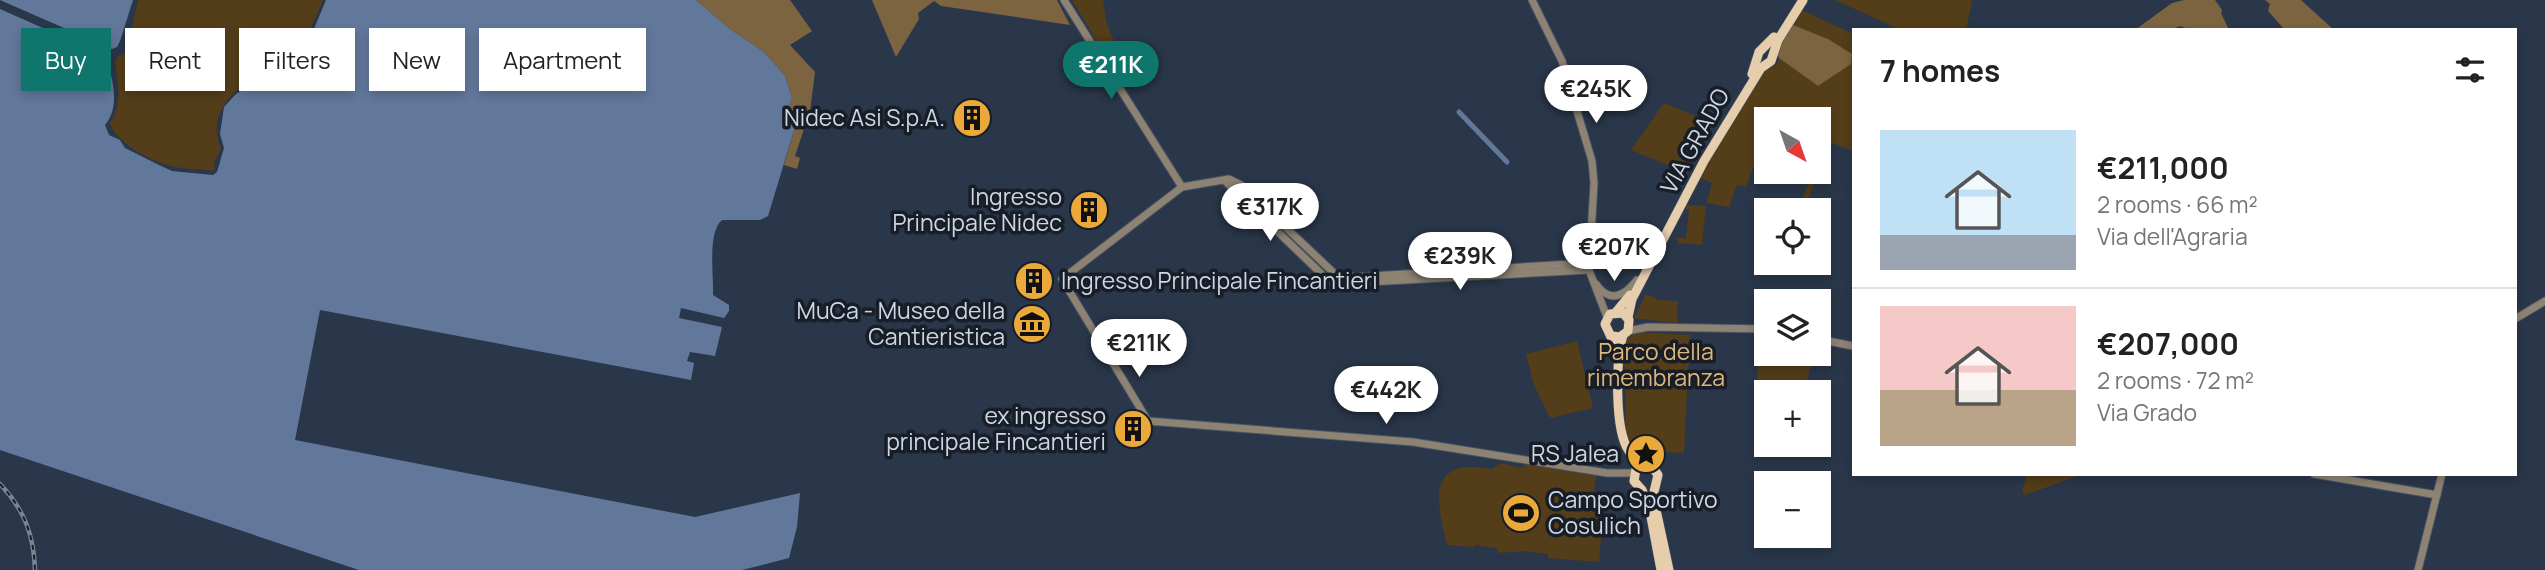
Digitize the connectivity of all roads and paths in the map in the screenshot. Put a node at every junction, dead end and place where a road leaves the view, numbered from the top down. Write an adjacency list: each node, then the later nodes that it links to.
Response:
1 (1064, 0): 9 (street)
2 (1532, 0): 10 (street)
3 (1797, 0): 5 (main road, VIA GRADO)
4 (1803, 0): 5 (main road, VIA GRADO)
5 (1768, 52): 6 (main road, VIA GRADO); 7 (main road, VIA GRADO)
6 (1758, 59): 7 (main road); 11 (main road, VIA GRADO)
7 (1767, 64): 14 (main road, VIA GRADO)
8 (1223, 180): 9 (street); 10 (street); 10 (street)
9 (1182, 187): 25 (street)
10 (1589, 271): 11 (street); 13 (street)
11 (1637, 280): 13 (main road, VIA GRADO)
12 (2545, 302): 15 (street)
13 (1612, 314): 14 (main road); 19 (main road)
14 (1628, 318): 16 (street); 18 (main road, VIA GRADO)
15 (2517, 318)
16 (1648, 327): 17 (street); 18 (street)
17 (1754, 329)
18 (1626, 333): 19 (main road); 22 (main road, VIA GRADO)
19 (1612, 336): 22 (main road)
20 (1831, 342): 21 (street)
21 (1852, 346)
22 (1619, 352): 23 (main road)
23 (1633, 456): 24 (main road); 25 (main road)
24 (1646, 465): 25 (main road); 28 (main road)
25 (1635, 474): 29 (main road)
26 (2326, 476): 30 (street)
27 (2442, 476): 30 (street)
28 (1655, 487): 29 (main road); 32 (main road)
29 (1642, 490): 31 (main road)
30 (2437, 495): 33 (street)
31 (1661, 570)
32 (1669, 570)
33 (2418, 570)

